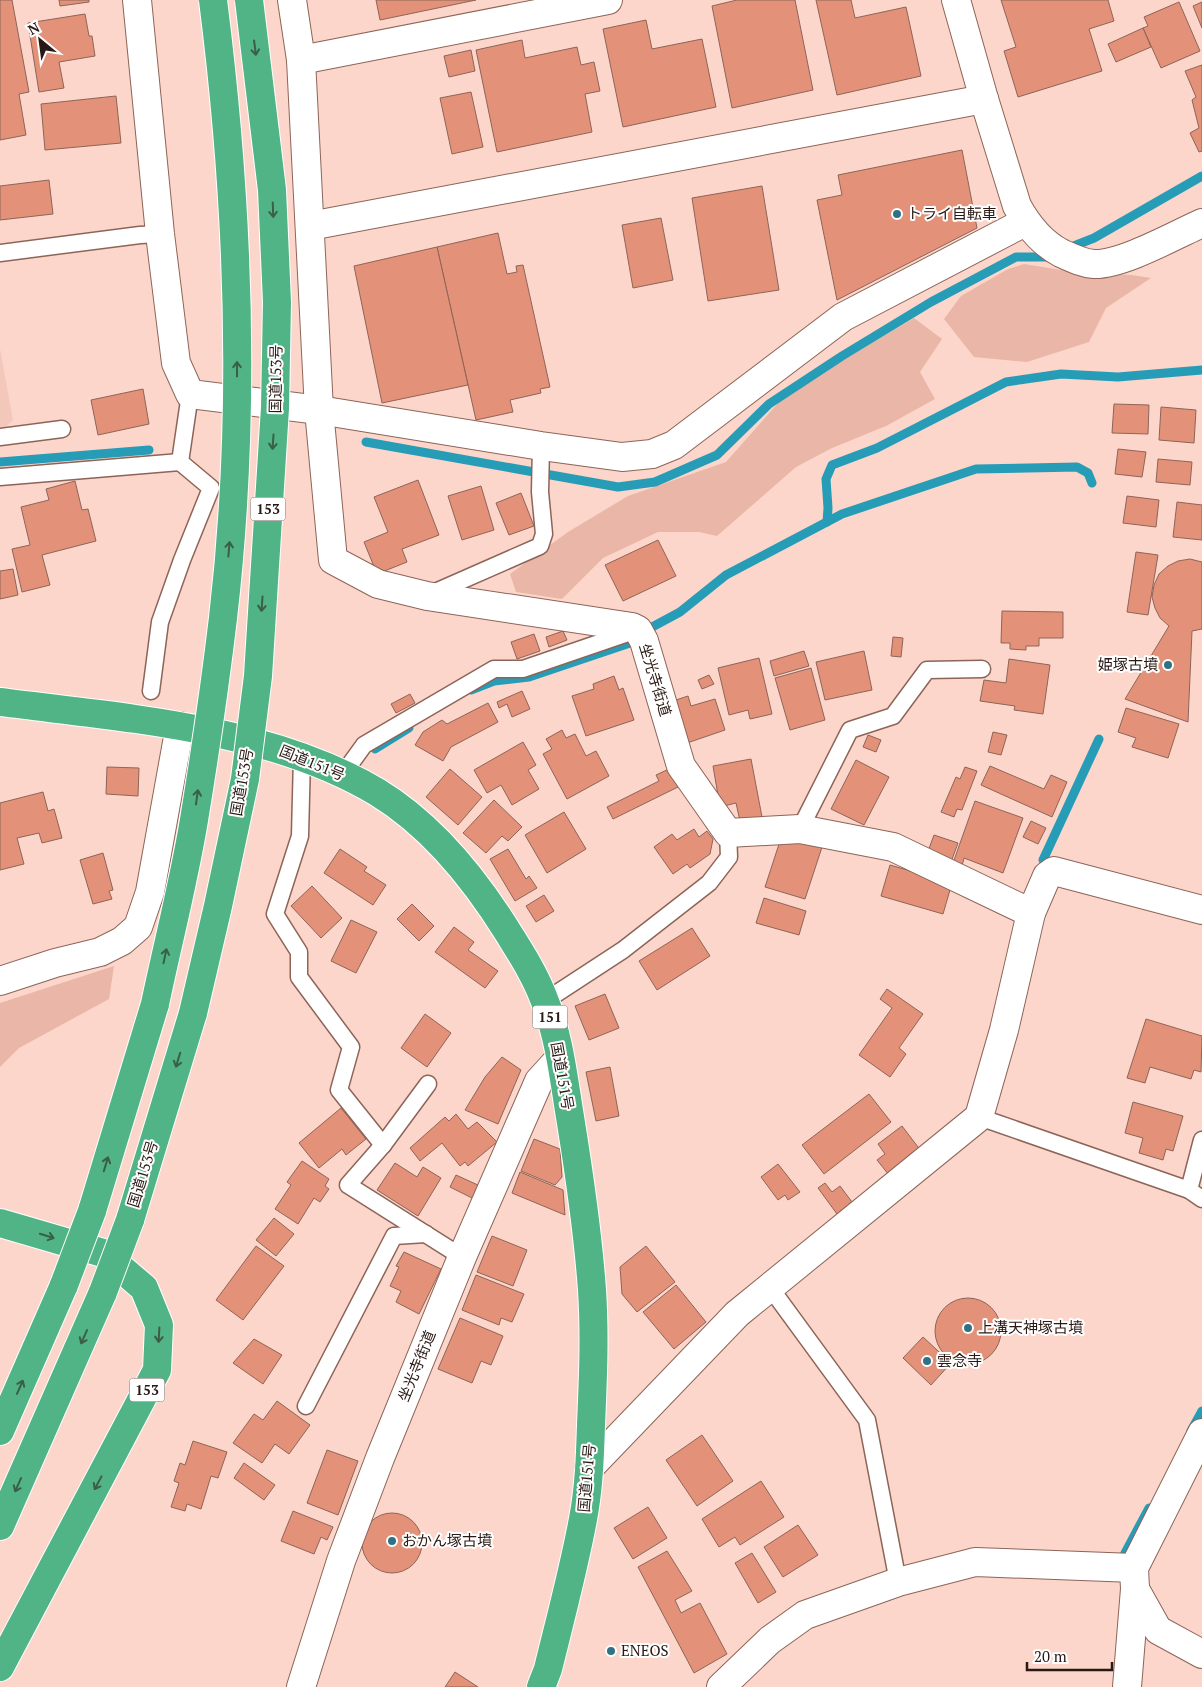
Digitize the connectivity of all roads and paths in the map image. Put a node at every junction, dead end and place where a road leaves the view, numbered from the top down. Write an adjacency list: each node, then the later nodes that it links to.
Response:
1 (137, 0): 12 (street)
2 (213, 0): 46 (highway, 153, one-way to 2, bridge)
3 (249, 0): 49 (highway, 国道153号 / 153, one-way to 49, bridge)
4 (292, 0): 7 (street)
5 (608, 0): 7 (street)
6 (956, 0): 8 (street)
7 (301, 60): 11 (street)
8 (984, 99): 9 (street); 11 (street)
9 (1025, 222): 10 (street); 18 (street)
10 (1202, 223)
11 (310, 226): 15 (street)
12 (160, 234): 13 (lane); 14 (street)
13 (0, 253)
14 (190, 394): 15 (street); 19 (lane)
15 (318, 410): 18 (street); 21 (street, 坐光寺街道)
16 (62, 429): 17 (lane)
17 (0, 437)
18 (541, 453): 21 (lane)
19 (180, 462): 20 (lane); 24 (lane)
20 (0, 477)
21 (427, 596): 22 (street, 坐光寺街道)
22 (638, 630): 28 (lane); 30 (street, 坐光寺街道)
23 (982, 669): 29 (lane)
24 (151, 691)
25 (0, 702): 26 (highway, 国道151号 / 151)
26 (180, 726): 27 (highway, 国道151号 / 151); 33 (street)
27 (302, 757): 28 (highway, 国道151号 / 151); 39 (lane)
28 (343, 774): 34 (highway, 国道151号 / 151)
29 (800, 829): 30 (street); 32 (street)
30 (728, 833): 34 (lane)
31 (1202, 910): 32 (street)
32 (1031, 913): 37 (street)
33 (0, 981)
34 (545, 1001): 35 (highway, 国道151号 / 151)
35 (560, 1058): 43 (street, 坐光寺街道); 48 (highway, 国道151号 / 151)
36 (428, 1084): 39 (lane)
37 (979, 1117): 40 (lane); 44 (street)
38 (1202, 1140): 40 (lane)
39 (382, 1145): 42 (lane)
40 (1196, 1194)
41 (0, 1223): 53 (highway, 153, one-way to 53)
42 (426, 1234): 43 (lane); 45 (lane)
43 (462, 1257): 54 (street, 坐光寺街道)
44 (769, 1286): 48 (street); 51 (lane)
45 (306, 1406)
46 (0, 1431)
47 (1202, 1433): 50 (street)
48 (589, 1468): 55 (highway, 国道151号 / 151)
49 (0, 1526)
50 (1134, 1579): 51 (street); 52 (street); 57 (street)
51 (898, 1582): 56 (street)
52 (1202, 1654)
53 (0, 1667)
54 (300, 1687)
55 (541, 1687)
56 (721, 1687)
57 (1127, 1687)

